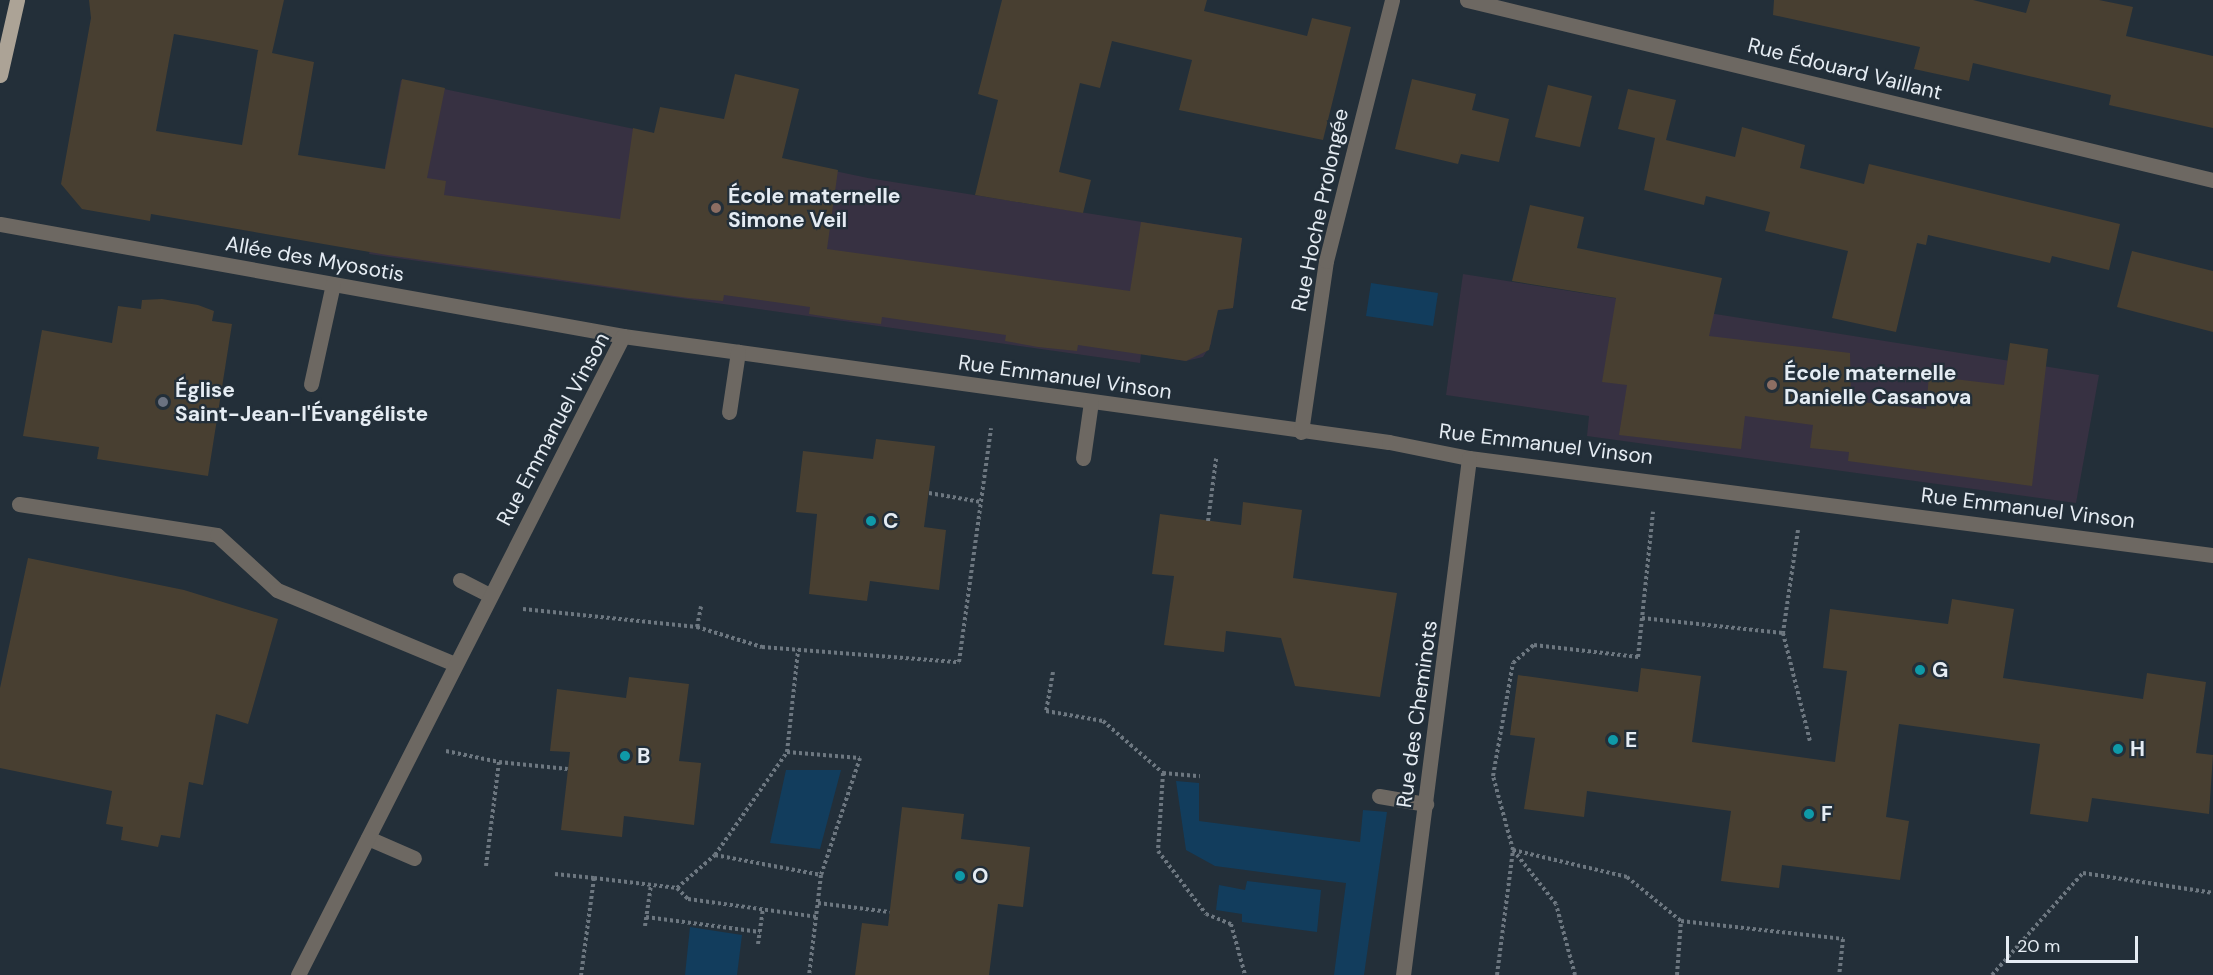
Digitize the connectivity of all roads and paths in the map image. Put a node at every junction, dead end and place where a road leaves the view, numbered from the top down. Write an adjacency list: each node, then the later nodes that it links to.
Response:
1 (17, 0): 4 (main road)
2 (1392, 0): 14 (street, Rue Hoche Prolongée)
3 (1467, 0): 5 (street, Rue Édouard Vaillant)
4 (0, 75)
5 (2213, 180)
6 (0, 224): 7 (street, Allée des Myosotis)
7 (333, 284): 8 (street, Allée des Myosotis); 10 (street)
8 (623, 336): 9 (street, Rue Emmanuel Vinson); 26 (street, Rue Emmanuel Vinson)
9 (738, 352): 11 (street, Rue Emmanuel Vinson); 12 (street)
10 (311, 384)
11 (1091, 402): 14 (street, Rue Emmanuel Vinson); 15 (street)
12 (729, 412)
13 (991, 429): 21 (path)
14 (1301, 432): 16 (street, Rue Emmanuel Vinson)
15 (1083, 458)
16 (1468, 458): 18 (street, Rue Emmanuel Vinson); 43 (street, Rue des Cheminots)
17 (1216, 459): 23 (path)
18 (1657, 480): 20 (street, Rue Emmanuel Vinson); 29 (path)
19 (929, 493): 21 (path)
20 (1803, 500): 24 (street, Rue Emmanuel Vinson); 31 (path)
21 (981, 502): 32 (path)
22 (19, 504): 33 (street)
23 (1209, 521)
24 (2213, 555)
25 (460, 580): 26 (street)
26 (487, 594): 33 (street, Rue Emmanuel Vinson)
27 (701, 606): 30 (path)
28 (523, 609): 30 (path)
29 (1642, 618): 31 (path); 45 (path)
30 (697, 627): 32 (path)
31 (1783, 633): 35 (path)
32 (798, 650): 37 (path)
33 (455, 664): 44 (street, Rue Emmanuel Vinson)
34 (1053, 672): 40 (path)
35 (1810, 741)
36 (446, 750): 38 (path)
37 (787, 752): 46 (path); 50 (path)
38 (499, 762): 39 (path); 48 (path)
39 (568, 769)
40 (1163, 773): 41 (path); 67 (path)
41 (1200, 776)
42 (1379, 796): 43 (street)
43 (1426, 804): 68 (street, Rue des Cheminots)
44 (368, 838): 47 (street); 64 (street, Rue Emmanuel Vinson)
45 (1513, 850): 60 (path); 69 (path); 70 (path)
46 (715, 855): 50 (path); 53 (path)
47 (414, 858)
48 (486, 866)
49 (555, 874): 51 (path)
50 (821, 875): 55 (path)
51 (594, 878): 52 (path); 65 (path)
52 (651, 885): 53 (path); 58 (path)
53 (677, 888): 56 (path)
54 (2213, 893): 73 (path)
55 (818, 903): 57 (path); 59 (path)
56 (763, 910): 59 (path); 62 (path)
57 (890, 912)
58 (646, 917): 61 (path); 62 (path)
59 (816, 917): 66 (path)
60 (1681, 921): 71 (path); 72 (path)
61 (645, 926)
62 (760, 932): 63 (path)
63 (758, 944)
64 (298, 975)
65 (581, 975)
66 (809, 975)
67 (1245, 975)
68 (1403, 975)
69 (1497, 975)
70 (1575, 975)
71 (1677, 975)
72 (1839, 975)
73 (1992, 975)

